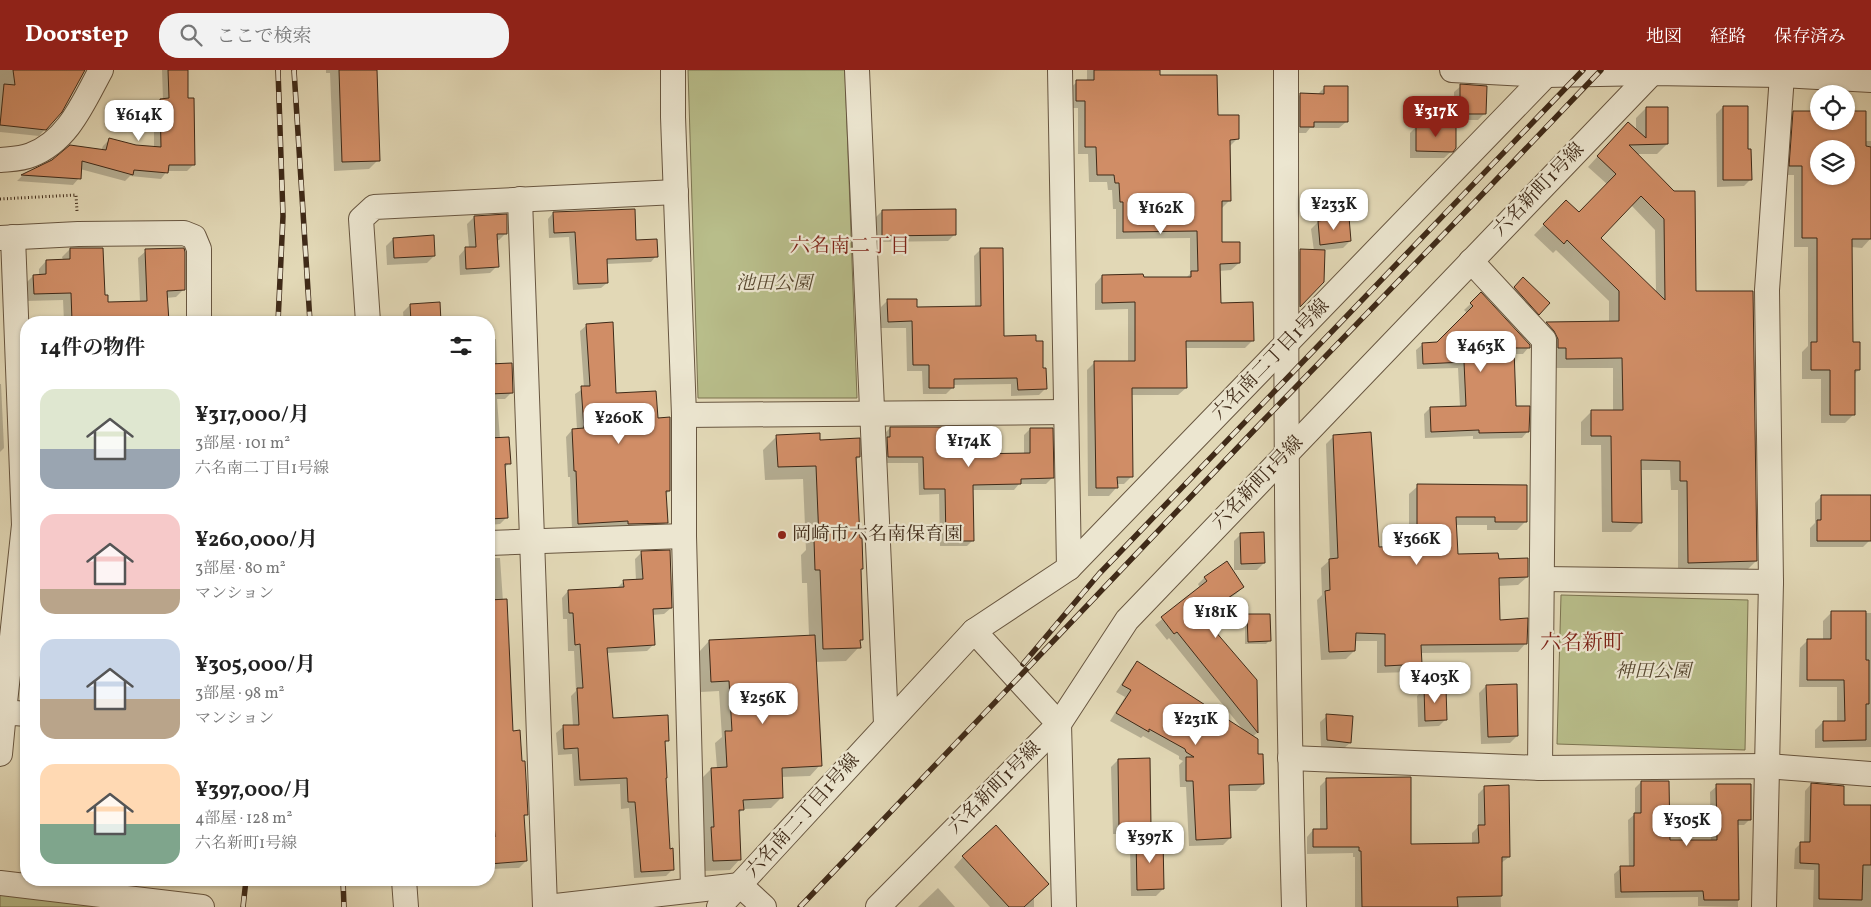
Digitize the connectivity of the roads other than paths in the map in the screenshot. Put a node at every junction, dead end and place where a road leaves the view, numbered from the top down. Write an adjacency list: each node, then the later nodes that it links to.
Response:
1 (101, 70): 11 (street)
2 (673, 70): 12 (street)
3 (857, 70): 19 (street)
4 (1060, 70): 20 (street)
5 (1286, 70): 18 (street)
6 (1452, 70): 8 (street)
7 (1653, 71): 8 (street); 9 (street); 15 (street, 六名新町1号線)
8 (1549, 73): 18 (street, 六名南二丁目1号線)
9 (1782, 75): 10 (street); 29 (street)
10 (1871, 80)
11 (0, 160)
12 (676, 192): 13 (street); 21 (street)
13 (520, 199): 17 (street); 25 (street)
14 (7, 237): 16 (street); 23 (street)
15 (1471, 260): 22 (street, 六名新町1号線); 28 (street)
16 (199, 316)
17 (368, 316)
18 (1286, 345): 22 (street); 27 (street, 六名南二丁目1号線)
19 (872, 412): 20 (street); 21 (street); 33 (street)
20 (1066, 412): 27 (street)
21 (684, 415): 24 (street)
22 (1286, 454): 34 (street, 六名新町1号線); 36 (street)
23 (20, 457)
24 (684, 536): 25 (street); 45 (street)
25 (532, 541): 26 (street); 48 (street)
26 (495, 543)
27 (1069, 568): 31 (street, 六名南二丁目1号線)
28 (1543, 579): 29 (street); 38 (street)
29 (1771, 582): 37 (street)
30 (20, 609): 32 (street)
31 (974, 631): 33 (street, 六名南二丁目1号線); 34 (street)
32 (15, 713): 35 (street)
33 (886, 724): 41 (street, 六名南二丁目1号線)
34 (1059, 724): 51 (street, 六名新町1号線); 52 (street)
35 (0, 754)
36 (1290, 758): 38 (street); 53 (street)
37 (1767, 766): 38 (street); 39 (street); 54 (street)
38 (1540, 768)
39 (1871, 774)
40 (0, 883): 42 (street)
41 (740, 884): 45 (street); 49 (street, 六名南二丁目1号線); 50 (street)
42 (20, 885)
43 (25, 886): 46 (street)
44 (404, 886): 47 (street)
45 (693, 890): 48 (street)
46 (202, 907)
47 (406, 907)
48 (546, 907)
49 (720, 907)
50 (764, 907)
51 (878, 907)
52 (1064, 907)
53 (1294, 907)
54 (1764, 907)

